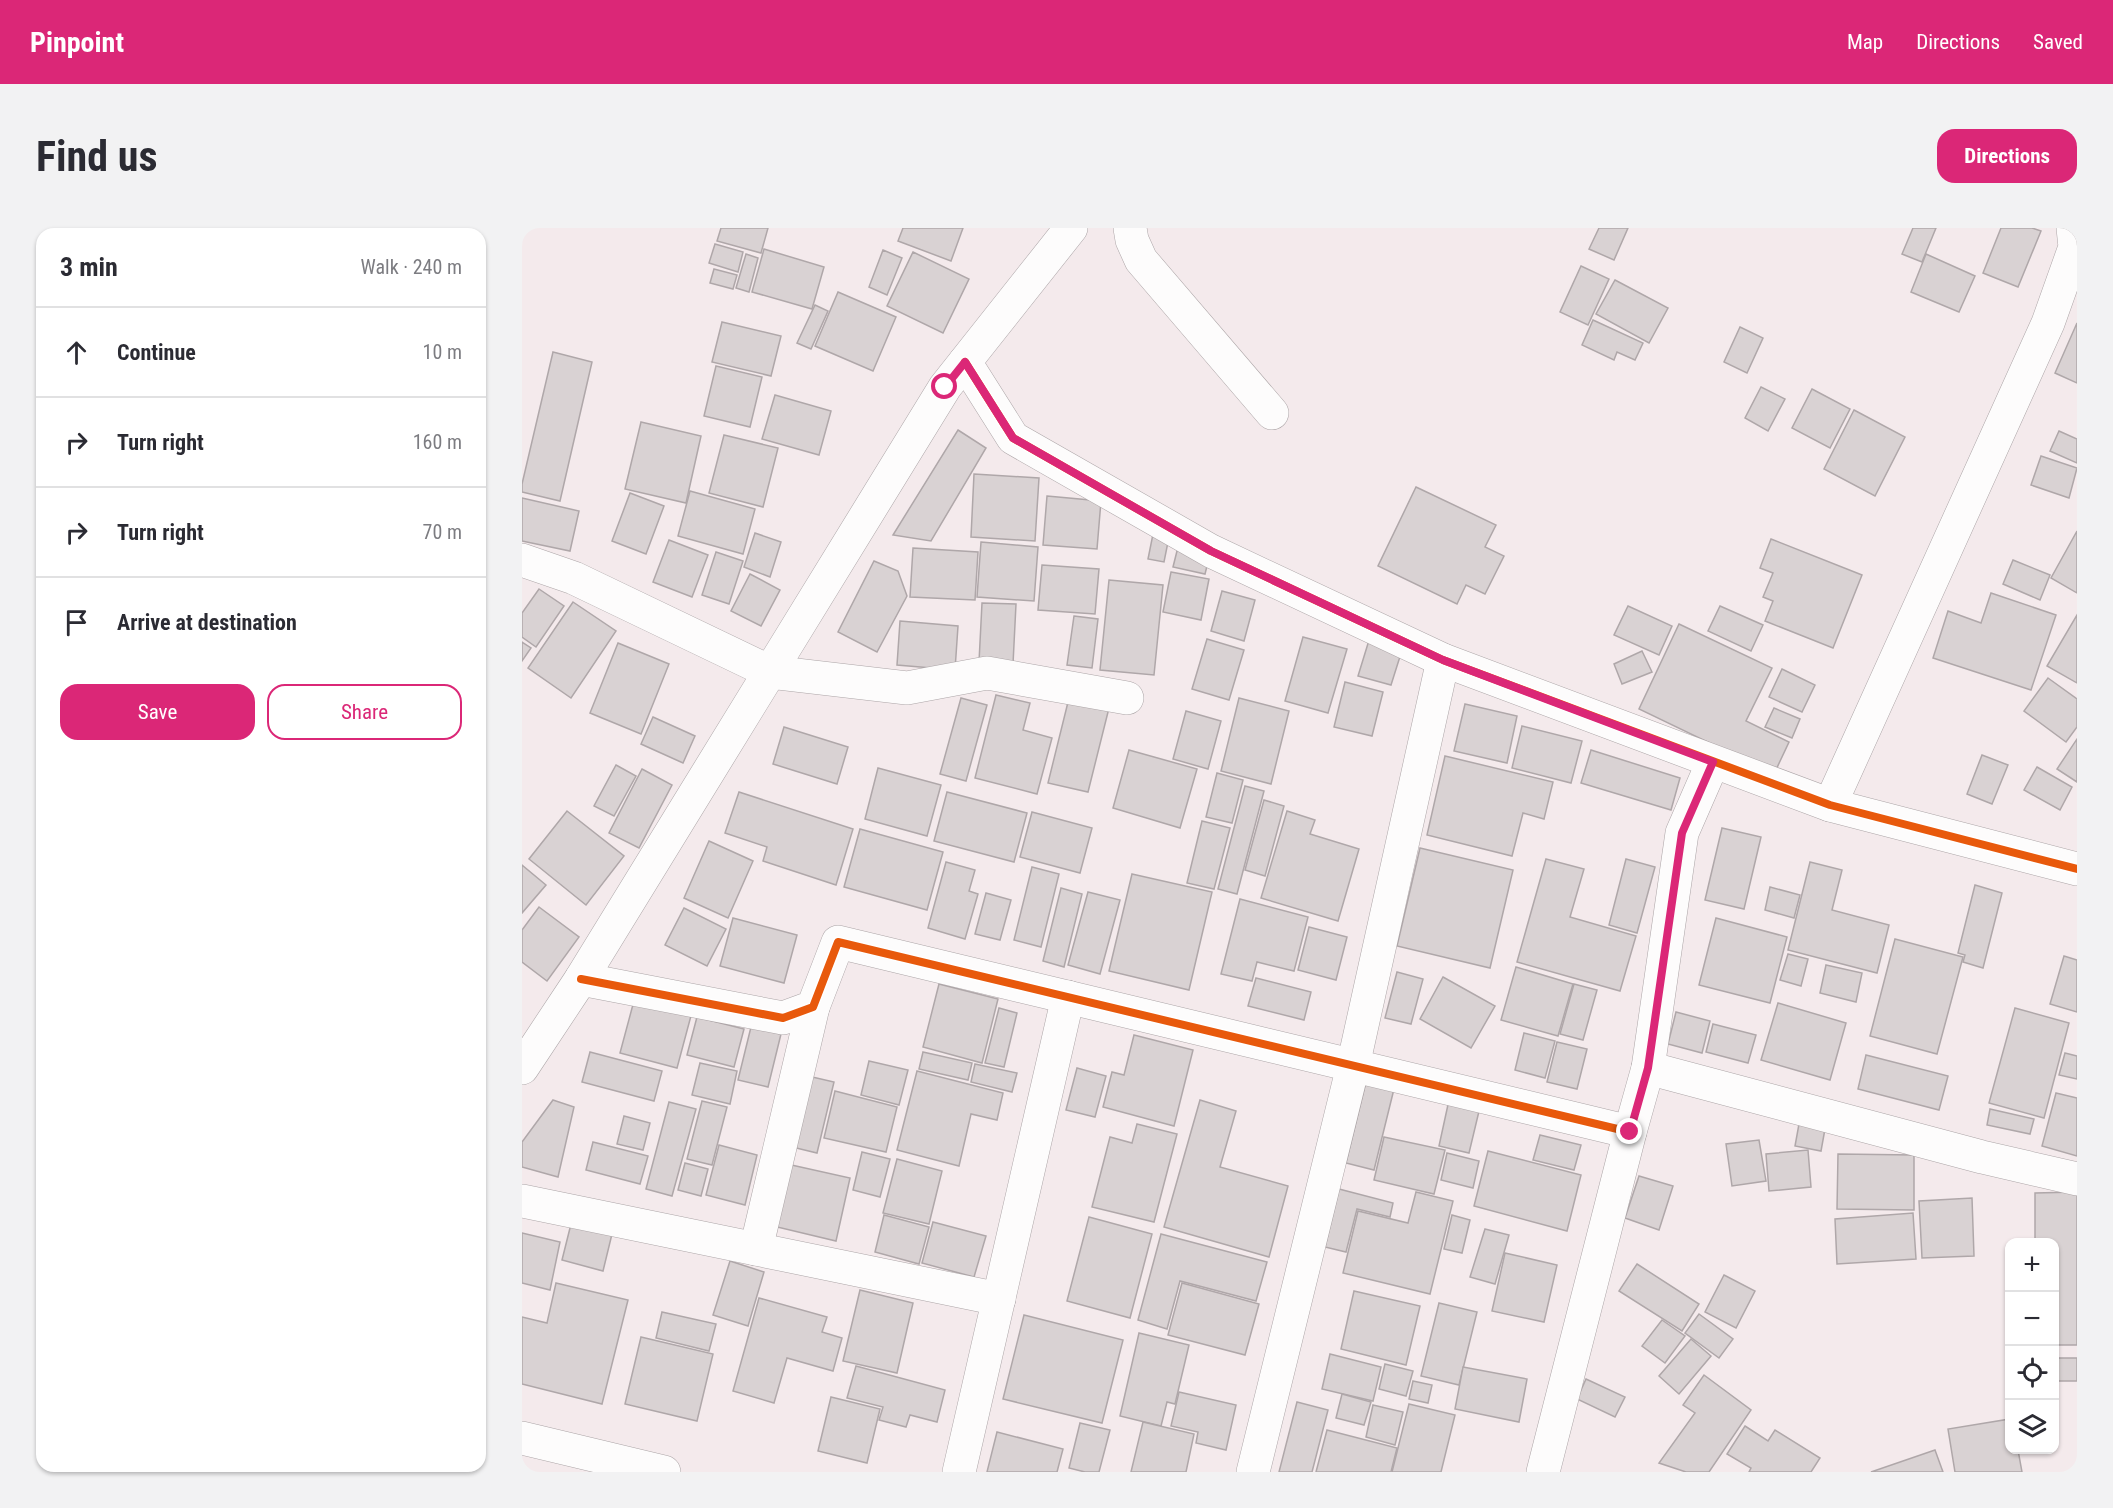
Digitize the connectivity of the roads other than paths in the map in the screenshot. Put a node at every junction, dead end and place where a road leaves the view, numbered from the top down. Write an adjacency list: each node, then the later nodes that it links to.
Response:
1 (1071, 228): 4 (street)
2 (1130, 228): 5 (street)
3 (2073, 228): 11 (street)
4 (965, 362): 7 (street); 8 (street)
5 (1272, 413)
6 (522, 560): 8 (street)
7 (1443, 660): 10 (street); 16 (street)
8 (770, 672): 9 (street); 13 (street)
9 (1127, 698)
10 (1713, 762): 11 (street); 18 (street)
11 (1830, 806): 12 (street)
12 (2077, 869)
13 (581, 979): 15 (street); 17 (street)
14 (1068, 997): 15 (street); 16 (street); 23 (street)
15 (813, 1007): 22 (street)
16 (1353, 1066): 19 (street); 27 (street)
17 (522, 1068)
18 (1648, 1068): 19 (street); 20 (street)
19 (1630, 1132): 28 (street)
20 (2077, 1179)
21 (522, 1201): 22 (street)
22 (756, 1249): 23 (street)
23 (999, 1299): 26 (street)
24 (522, 1438): 25 (street)
25 (664, 1472)
26 (959, 1472)
27 (1252, 1472)
28 (1543, 1472)

